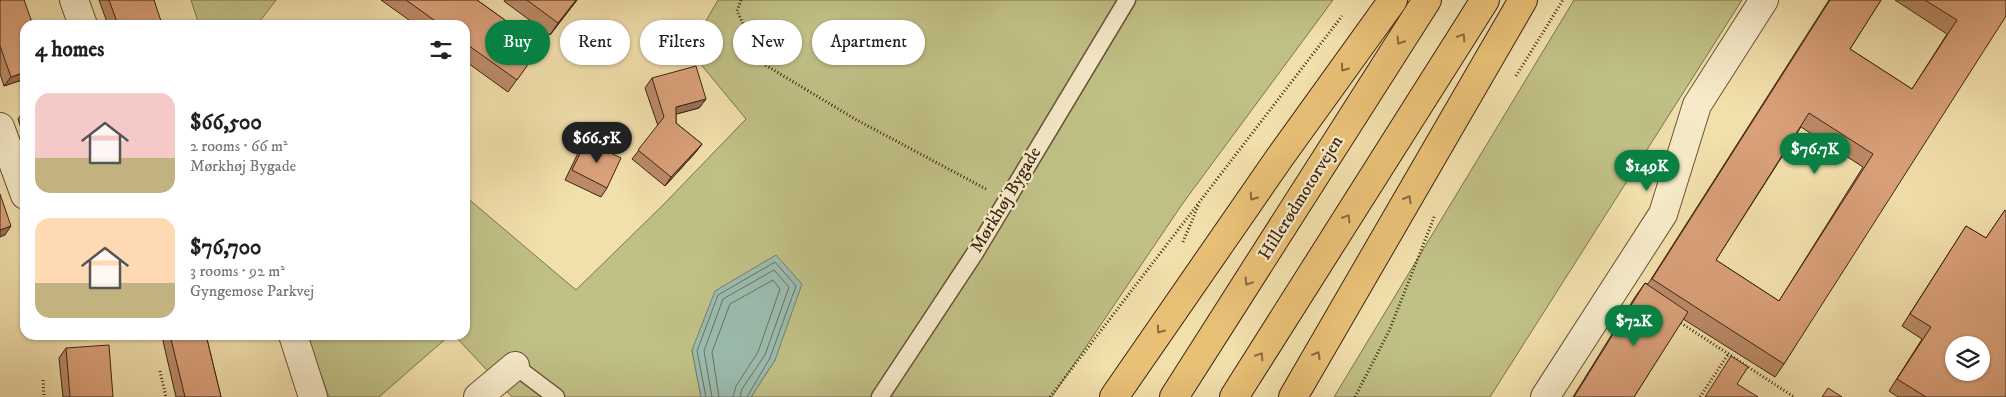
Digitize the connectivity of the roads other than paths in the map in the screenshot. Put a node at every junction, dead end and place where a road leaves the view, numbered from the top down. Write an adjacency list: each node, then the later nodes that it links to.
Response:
1 (74, 0): 8 (street)
2 (1127, 0): 16 (lane, Mørkhøj Bygade)
3 (1393, 0): 17 (highway, one-way to 17)
4 (1427, 0): 18 (highway, Hillerødmotorvejen, one-way to 18)
5 (1485, 0): 19 (highway, one-way to 5)
6 (1523, 0): 20 (highway, one-way to 6)
7 (1764, 0): 21 (street)
8 (81, 20)
9 (0, 127): 10 (street)
10 (20, 181)
11 (295, 340): 13 (street)
12 (515, 366): 14 (street); 15 (lane)
13 (313, 397)
14 (478, 397)
15 (556, 397)
16 (880, 397)
17 (1114, 397)
18 (1174, 397)
19 (1234, 397)
20 (1293, 397)
21 (1545, 397)

